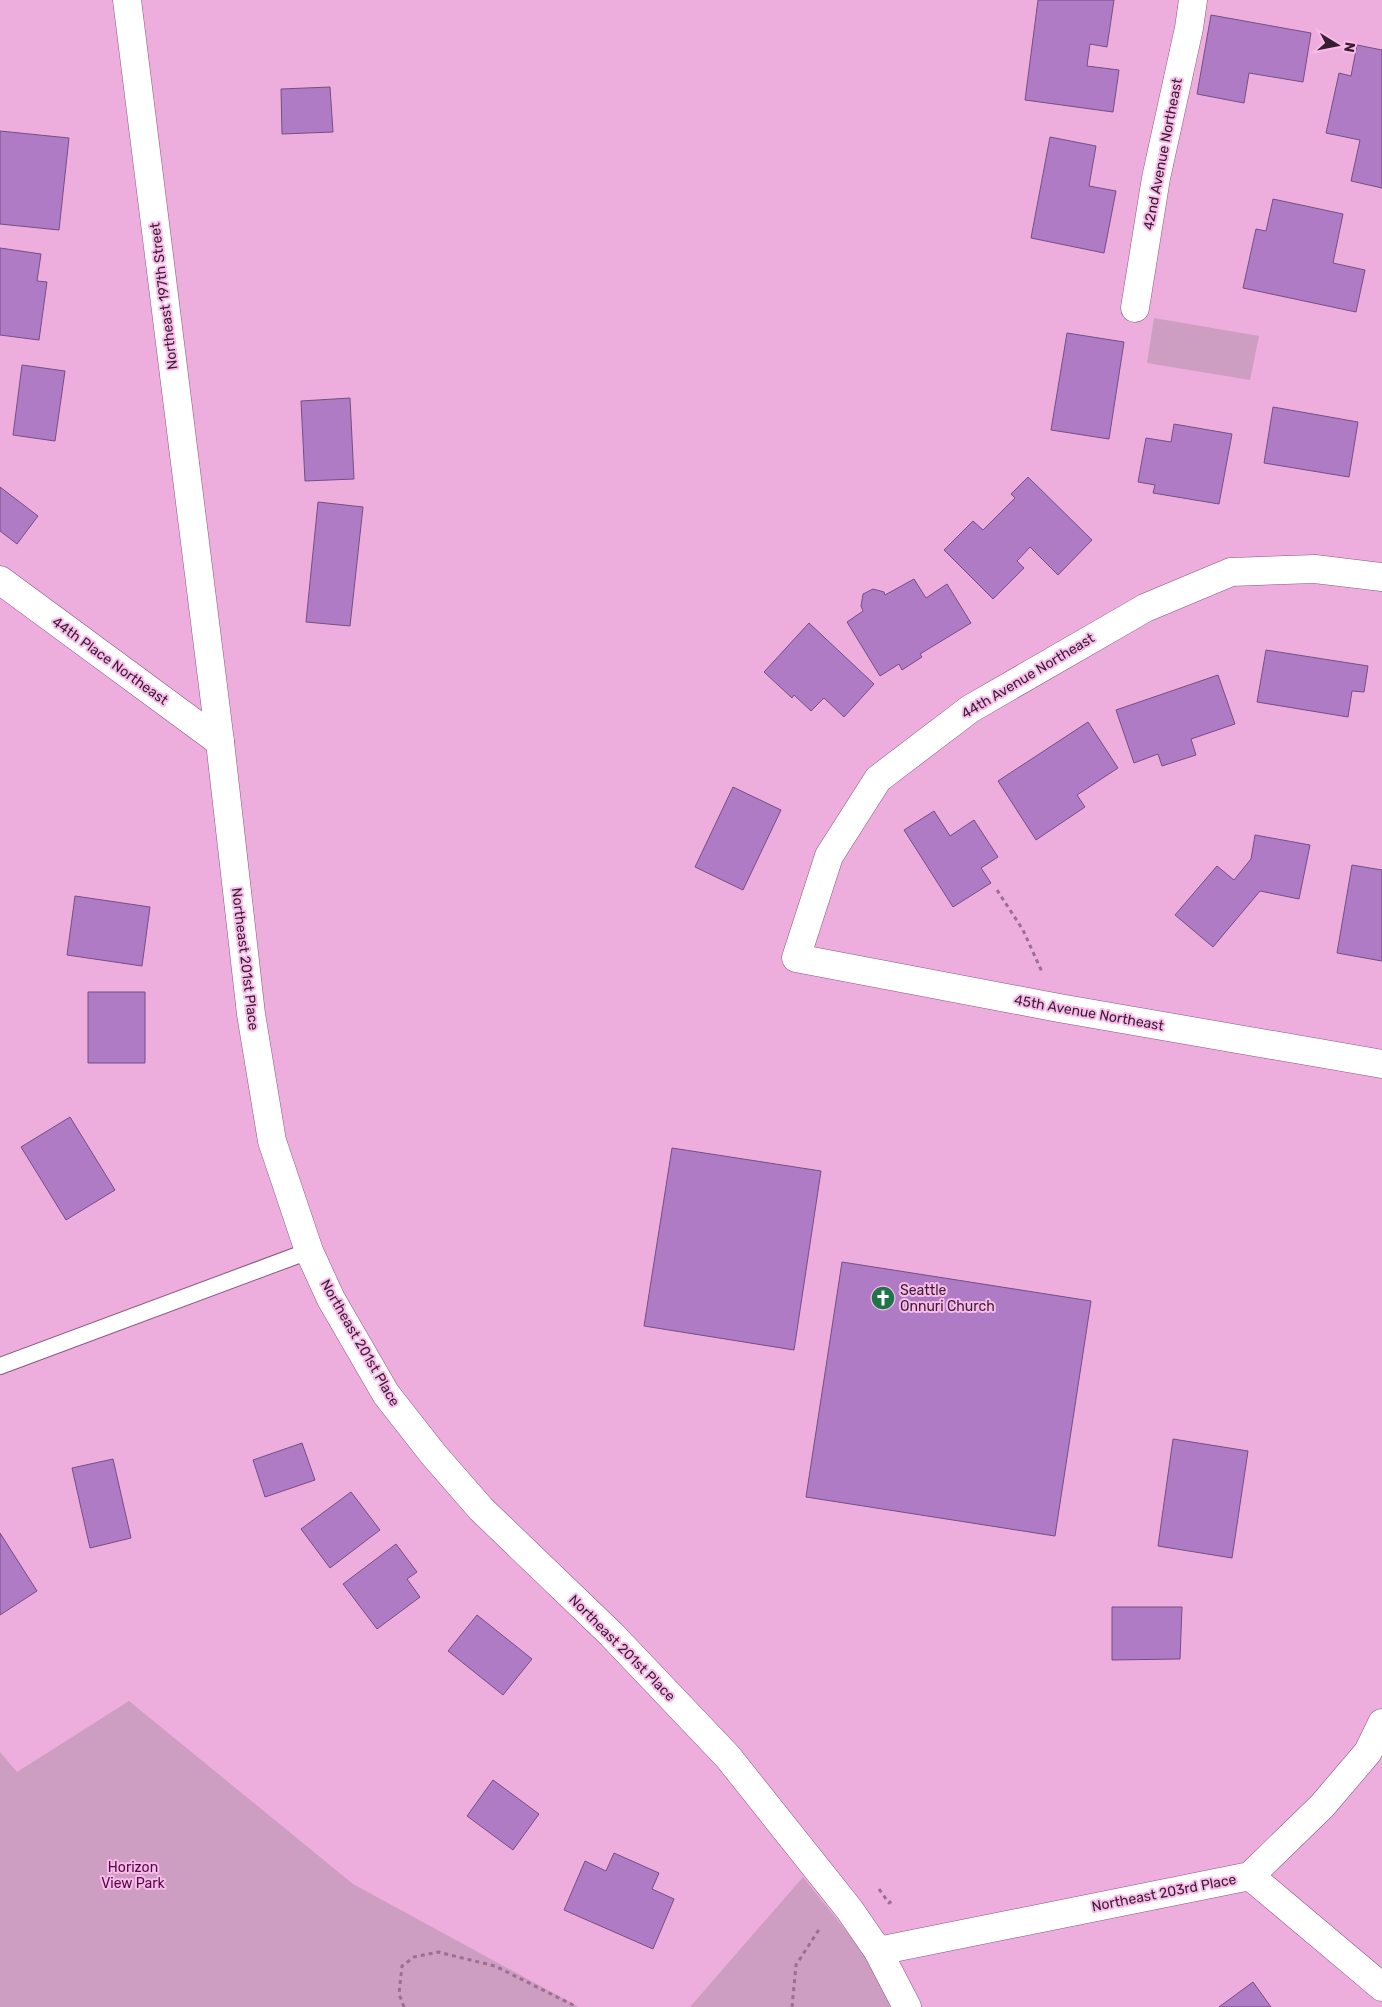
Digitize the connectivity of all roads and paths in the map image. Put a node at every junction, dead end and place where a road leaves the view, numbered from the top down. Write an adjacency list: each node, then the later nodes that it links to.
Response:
1 (127, 0): 6 (street, Northeast 197th Street)
2 (1193, 0): 3 (street, 42nd Avenue Northeast)
3 (1135, 308)
4 (1382, 577): 9 (street, 44th Avenue Northeast)
5 (0, 580): 7 (street, 44th Place Northeast)
6 (200, 592): 7 (street, Northeast 201st Place)
7 (220, 742): 12 (street, Northeast 201st Place)
8 (996, 890): 10 (path)
9 (796, 958): 10 (street, 45th Avenue Northeast)
10 (1059, 1008): 11 (street, 45th Avenue Northeast)
11 (1382, 1064)
12 (308, 1251): 13 (lane); 19 (street, Northeast 201st Place)
13 (0, 1366)
14 (1382, 1723): 15 (street, Northeast 203rd Place)
15 (1250, 1876): 19 (street, Northeast 203rd Place); 20 (street)
16 (879, 1890): 17 (path)
17 (892, 1900)
18 (820, 1928): 23 (path)
19 (878, 1951): 24 (street, Northeast 201st Place)
20 (1382, 1987)
21 (404, 2007): 22 (path)
22 (577, 2007)
23 (792, 2007)
24 (907, 2007)

